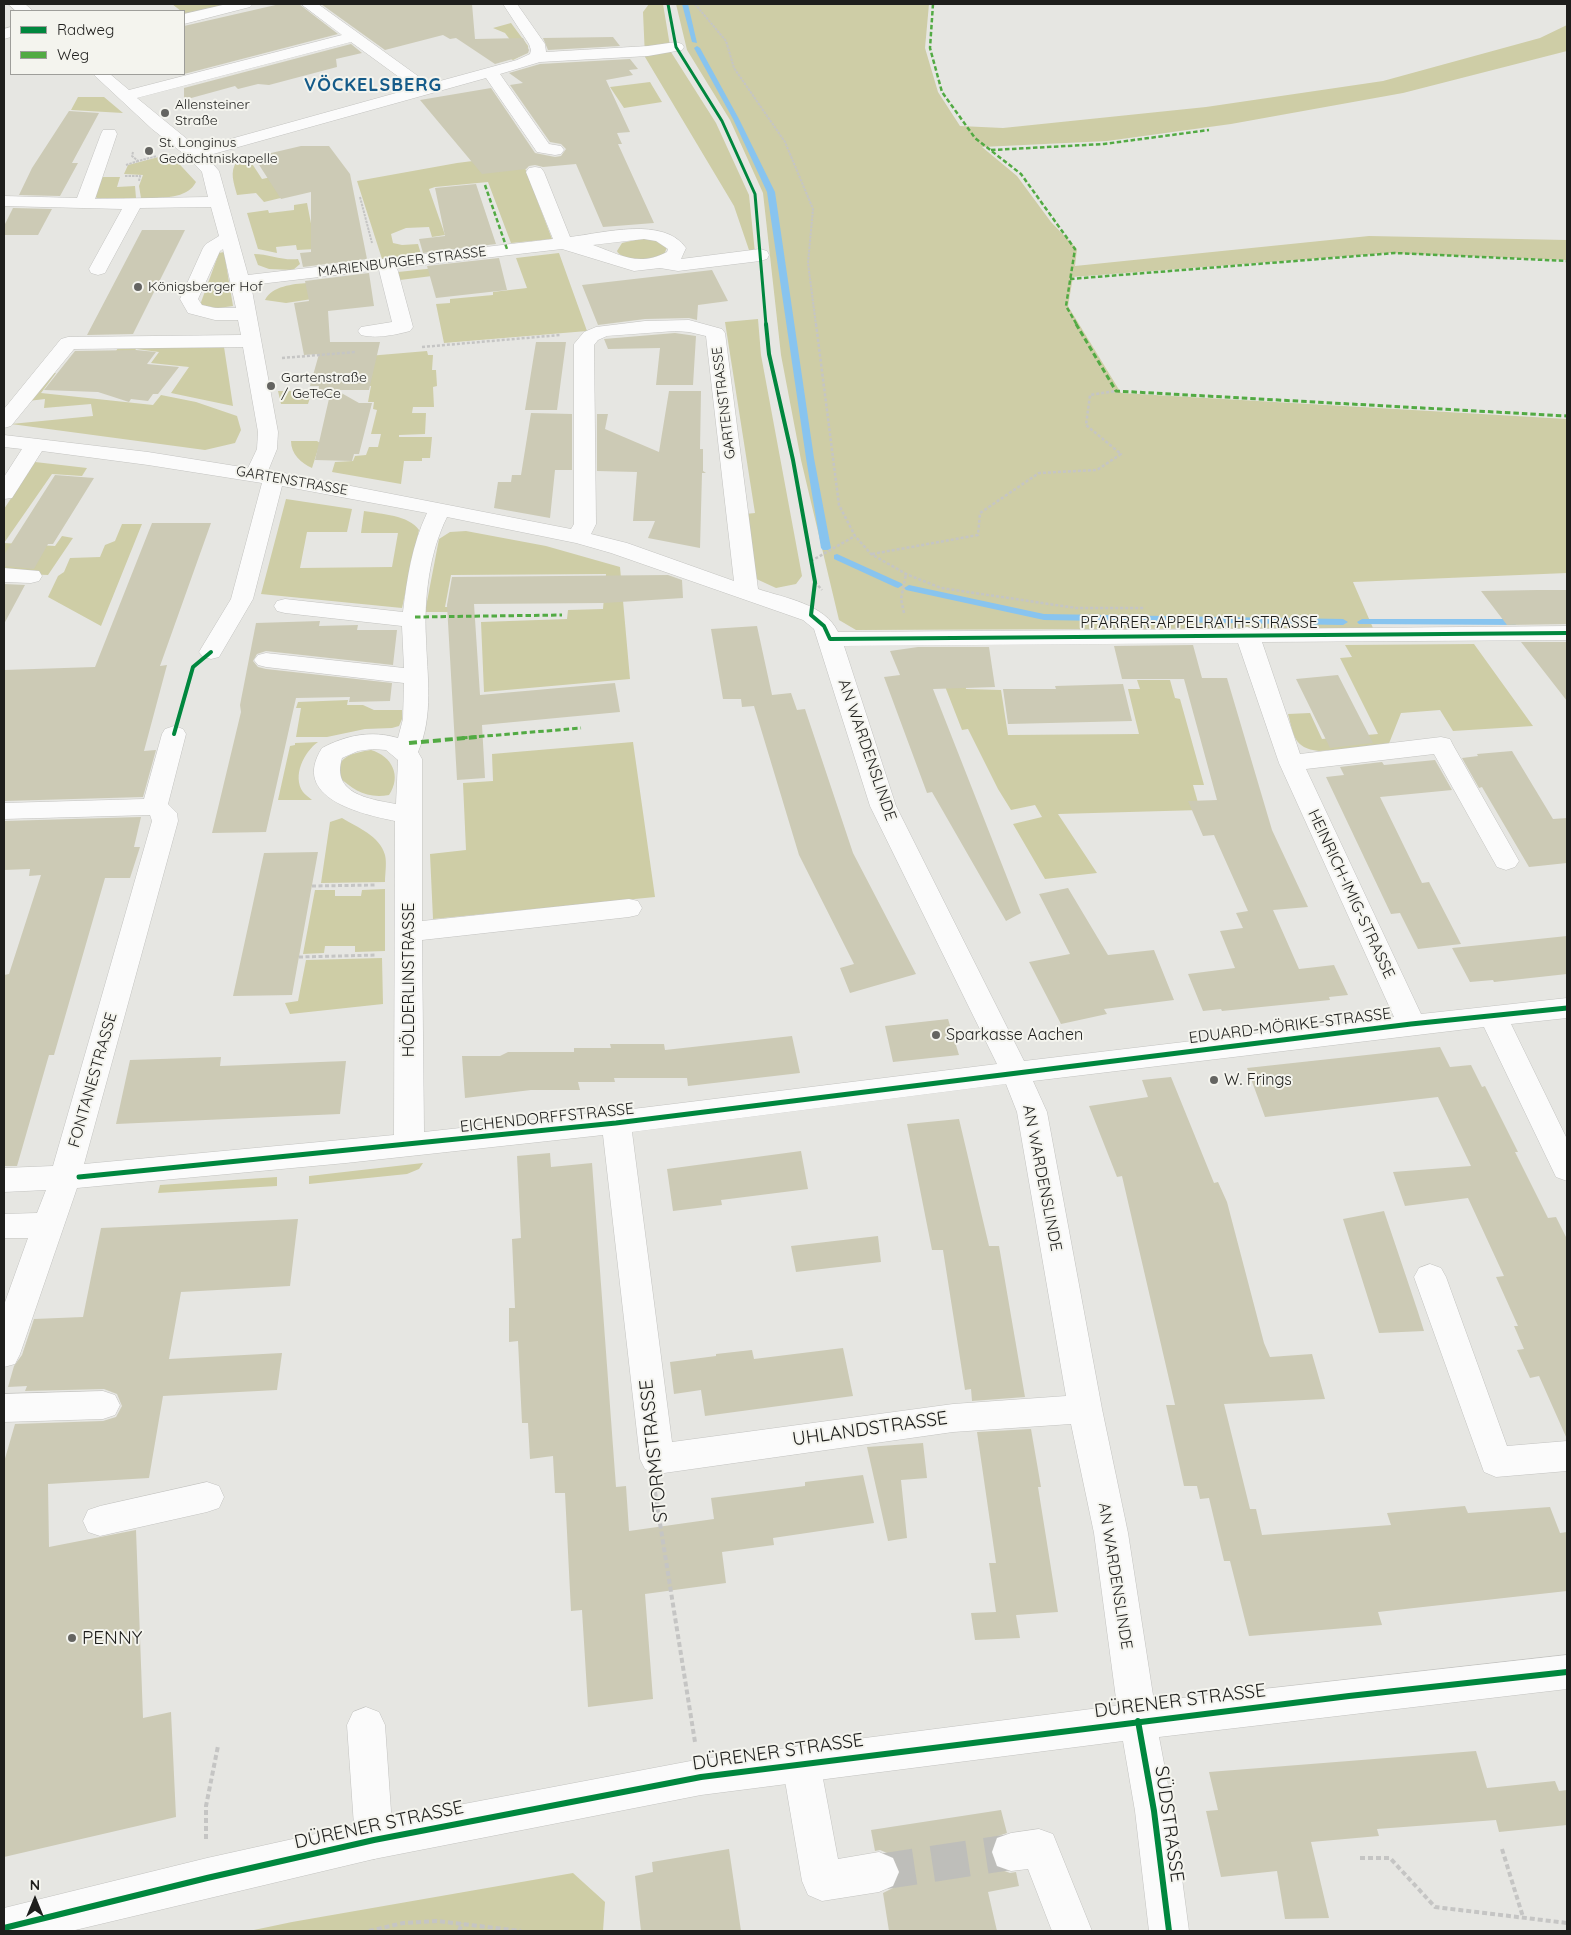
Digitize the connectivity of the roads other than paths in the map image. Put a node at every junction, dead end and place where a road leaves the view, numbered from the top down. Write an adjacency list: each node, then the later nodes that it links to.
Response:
1 (244, 4): 4 (street)
2 (308, 4): 5 (street)
3 (510, 4): 7 (street)
4 (185, 19)
5 (354, 37): 10 (street); 11 (street)
6 (676, 47): 7 (street)
7 (537, 57): 8 (street)
8 (490, 72): 10 (street); 13 (street)
9 (102, 75): 11 (street)
10 (426, 90): 14 (street)
11 (125, 96): 14 (street)
12 (107, 140): 18 (street)
13 (556, 150)
14 (191, 151): 17 (street)
15 (535, 172): 21 (street)
16 (4, 201): 18 (street)
17 (218, 202): 19 (street); 20 (street)
18 (84, 204): 19 (street)
19 (134, 204): 25 (street)
20 (230, 238): 26 (street); 27 (street)
21 (564, 244): 23 (street, MARIENBURGER STRASSE); 24 (street, MARIENBURGER STRASSE); 24 (street, MARIENBURGER STRASSE)
22 (760, 255): 24 (street)
23 (383, 264): 26 (street, MARIENBURGER STRASSE); 28 (street)
24 (661, 264)
25 (98, 269)
26 (241, 281): 27 (street)
27 (246, 314): 29 (street)
28 (368, 331)
29 (253, 351): 30 (street); 33 (street)
30 (4, 422)
31 (4, 441): 32 (street, GARTENSTRASSE)
32 (33, 449): 33 (street, GARTENSTRASSE); 34 (street)
33 (265, 475): 35 (street, GARTENSTRASSE); 46 (street)
34 (4, 493)
35 (440, 509): 36 (street, GARTENSTRASSE); 42 (street, HÖLDERLINSTRASSE)
36 (578, 537): 39 (street, GARTENSTRASSE); 39 (street, GARTENSTRASSE)
37 (4, 575): 38 (street)
38 (31, 576)
39 (747, 593): 41 (street, GARTENSTRASSE)
40 (285, 606): 42 (street)
41 (811, 615): 45 (street, AN WARDENSLINDE)
42 (414, 620): 48 (street, HÖLDERLINSTRASSE)
43 (1567, 633): 44 (street, PFARRER-APPELRATH-STRASSE)
44 (1247, 634): 45 (street, PFARRER-APPELRATH-STRASSE); 51 (street, HEINRICH-IMIG-STRASSE)
45 (830, 639): 61 (street, AN WARDENSLINDE)
46 (211, 652)
47 (266, 660): 48 (street)
48 (417, 677): 50 (street, HÖLDERLINSTRASSE)
49 (174, 734): 52 (street)
50 (406, 751): 54 (street, HÖLDERLINSTRASSE); 54 (street)
51 (1291, 764): 55 (street); 60 (street, HEINRICH-IMIG-STRASSE)
52 (155, 807): 53 (street); 65 (street, FONTANESTRASSE)
53 (4, 811)
54 (408, 815): 57 (street, HÖLDERLINSTRASSE)
55 (1506, 861)
56 (629, 908): 57 (street)
57 (409, 943): 63 (street, HÖLDERLINSTRASSE)
58 (1567, 1008): 59 (street, EDUARD-MÖRIKE-STRASSE)
59 (1493, 1016): 60 (street, EDUARD-MÖRIKE-STRASSE); 64 (street)
60 (1411, 1024): 61 (street, EDUARD-MÖRIKE-STRASSE)
61 (1015, 1072): 62 (street, EICHENDORFFSTRASSE); 73 (street, AN WARDENSLINDE)
62 (616, 1123): 63 (street, EICHENDORFFSTRASSE); 75 (street, STORMSTRASSE)
63 (409, 1146): 65 (street, EICHENDORFFSTRASSE)
64 (1567, 1169)
65 (65, 1178): 66 (street, EICHENDORFFSTRASSE); 67 (street, FONTANESTRASSE)
66 (4, 1180)
67 (48, 1225): 68 (street); 70 (street, FONTANESTRASSE)
68 (4, 1226)
69 (1430, 1277): 74 (street)
70 (4, 1354)
71 (103, 1405): 72 (street)
72 (4, 1408)
73 (1085, 1409): 75 (street, UHLANDSTRASSE); 79 (street, AN WARDENSLINDE)
74 (1567, 1456)
75 (656, 1458)
76 (207, 1497): 77 (street)
77 (100, 1521)
78 (1567, 1672): 79 (street, DÜRENER STRASSE)
79 (1138, 1722): 81 (street, DÜRENER STRASSE); 87 (street, SÜDSTRASSE)
80 (366, 1725): 82 (street)
81 (801, 1763): 82 (street, DÜRENER STRASSE); 84 (street)
82 (374, 1840): 85 (street, DÜRENER STRASSE)
83 (1011, 1852): 86 (street)
84 (879, 1872)
85 (4, 1928)
86 (1072, 1931)
87 (1169, 1931)

